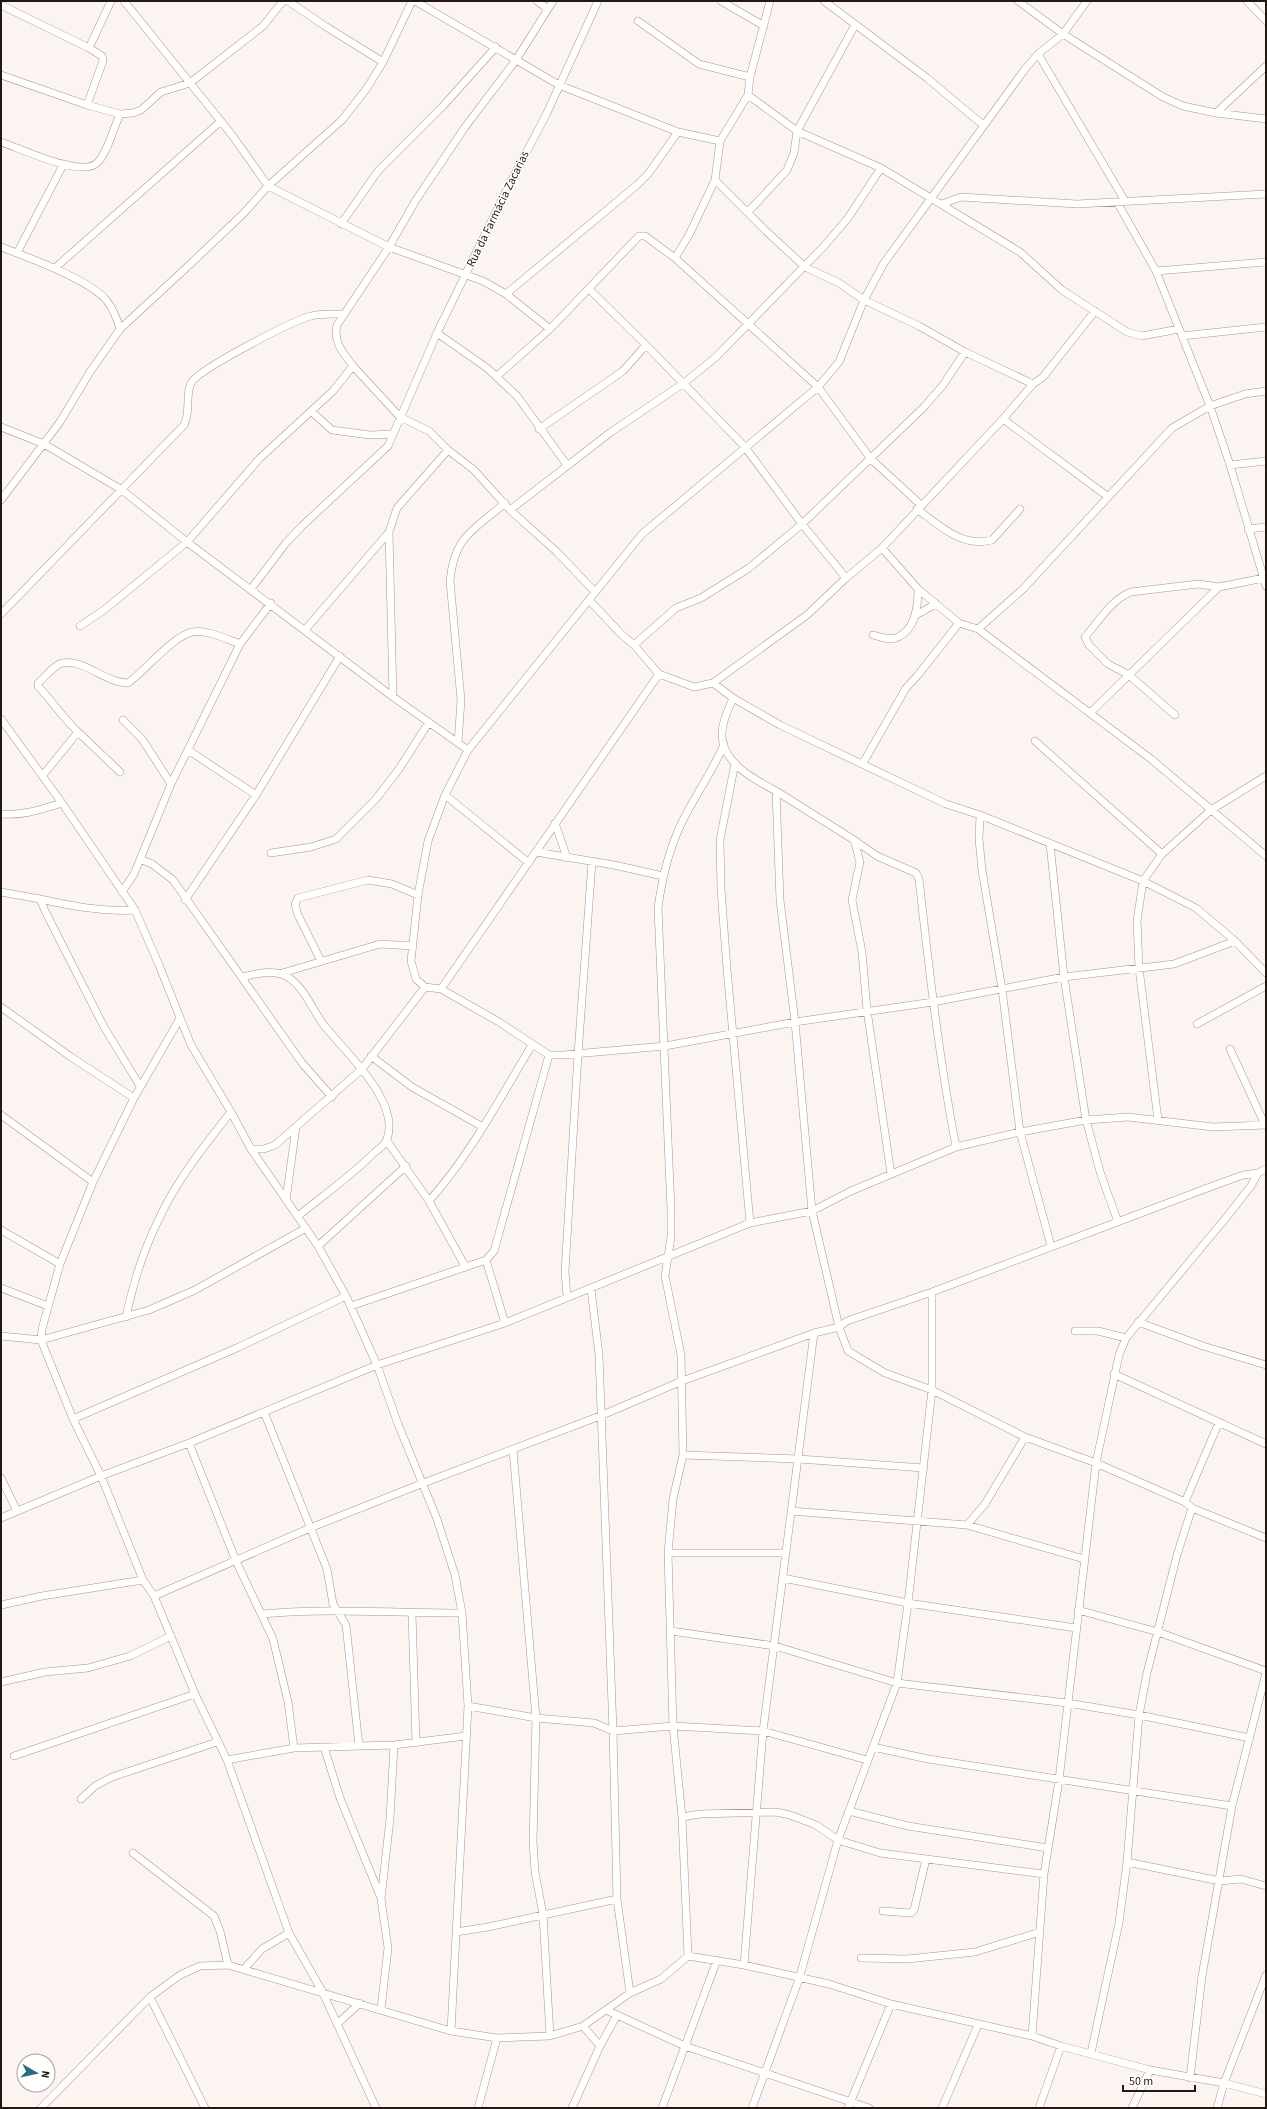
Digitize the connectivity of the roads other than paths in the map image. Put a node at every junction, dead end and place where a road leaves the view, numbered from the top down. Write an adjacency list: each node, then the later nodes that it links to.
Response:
1 (111, 1): 23 (street)
2 (124, 1): 31 (street)
3 (283, 1): 31 (street)
4 (288, 1): 27 (street)
5 (412, 1): 27 (street)
6 (415, 1): 24 (street)
7 (536, 1): 17 (street)
8 (553, 1): 17 (street)
9 (598, 1): 32 (street, Rua da Farmácia Zacarias)
10 (721, 1): 21 (street)
11 (770, 1): 21 (street)
12 (824, 1): 20 (street)
13 (1018, 1): 22 (street)
14 (1087, 1): 22 (street)
15 (1247, 1): 19 (street)
16 (1, 5): 23 (street)
17 (548, 9): 26 (street)
18 (638, 21): 30 (street)
19 (1266, 21)
20 (855, 25): 39 (street); 40 (street)
21 (764, 26): 30 (street)
22 (1063, 34): 25 (street); 35 (street)
23 (89, 48): 34 (street)
24 (496, 48): 26 (street); 54 (street)
25 (1038, 54): 39 (street); 50 (street)
26 (516, 60): 32 (street); 56 (street)
27 (383, 62): 47 (street)
28 (1266, 66): 35 (street)
29 (1, 75): 34 (street)
30 (750, 77): 33 (street)
31 (190, 83): 36 (street); 38 (street)
32 (559, 85): 41 (street); 63 (street, Rua da Farmácia Zacarias)
33 (748, 95): 40 (street); 43 (street)
34 (87, 105): 36 (street)
35 (1216, 113): 37 (street)
36 (120, 114): 44 (street)
37 (1266, 119)
38 (221, 121): 47 (street); 61 (street)
39 (983, 125): 49 (street)
40 (797, 130): 45 (street); 53 (street)
41 (678, 132): 43 (street); 65 (street)
42 (1, 142): 44 (street)
43 (720, 142): 46 (street)
44 (63, 164): 57 (street)
45 (881, 168): 49 (street); 60 (street)
46 (715, 180): 53 (street); 58 (street)
47 (268, 186): 54 (street); 71 (street)
48 (1266, 194): 50 (street)
49 (932, 198): 52 (street); 66 (street)
50 (1125, 201): 51 (street)
51 (1117, 202): 52 (street); 62 (street)
52 (942, 204): 67 (street)
53 (748, 212): 60 (street)
54 (341, 224): 56 (street)
55 (1, 247): 57 (street)
56 (389, 248): 63 (street); 68 (street)
57 (17, 253): 61 (street)
58 (675, 258): 64 (street); 69 (street)
59 (1266, 262): 62 (street)
60 (806, 266): 66 (street); 69 (street)
61 (54, 268): 71 (street)
62 (1156, 271): 73 (street)
63 (465, 276): 65 (street); 74 (street, Rua da Farmácia Zacarias)
64 (589, 289): 72 (street); 75 (street)
65 (506, 294): 72 (street)
66 (864, 300): 76 (street); 81 (street)
67 (1095, 311): 73 (street); 80 (street)
68 (344, 314): 77 (street); 97 (street)
69 (750, 325): 79 (street); 81 (street)
70 (1266, 327): 73 (street)
71 (120, 329): 90 (street)
72 (550, 329): 78 (street)
73 (1180, 332): 83 (street)
74 (437, 333): 78 (street); 85 (street, Rua da Farmácia Zacarias)
75 (646, 345): 79 (street); 88 (street)
76 (965, 352): 80 (street); 93 (street)
77 (353, 366): 84 (street); 85 (street)
78 (497, 376): 88 (street)
79 (684, 383): 91 (street); 95 (street)
80 (1033, 384): 86 (street)
81 (818, 387): 91 (street); 93 (street)
82 (1266, 391): 83 (street)
83 (1210, 406): 96 (street); 98 (street)
84 (312, 412): 89 (street); 108 (street)
85 (400, 417): 89 (street, Rua da Farmácia Zacarias); 92 (street)
86 (1002, 419): 98 (street); 101 (street)
87 (1, 428): 90 (street)
88 (539, 429): 95 (street)
89 (393, 434): 114 (street, Rua da Farmácia Zacarias)
90 (44, 444): 97 (street); 99 (street)
91 (745, 447): 104 (street); 116 (street)
92 (448, 450): 100 (street); 107 (street)
93 (871, 460): 101 (street); 104 (street)
94 (1266, 461): 96 (street)
95 (567, 465): 103 (street)
96 (1230, 466): 106 (street)
97 (122, 490): 108 (street); 120 (street)
98 (1107, 496): 124 (street)
99 (1, 500)
100 (505, 503): 103 (street); 142 (street)
101 (919, 507): 102 (street); 109 (street)
102 (1020, 509)
103 (510, 510): 116 (street)
104 (802, 524): 110 (street); 128 (street)
105 (1266, 527): 106 (street)
106 (1248, 529): 111 (street)
107 (389, 532): 125 (street); 133 (street)
108 (187, 542): 114 (street); 123 (street)
109 (882, 548): 110 (street); 115 (street)
110 (846, 578): 132 (street)
111 (1264, 578): 112 (street); 113 (street)
112 (1266, 586)
113 (1219, 587): 131 (street); 131 (street)
114 (251, 589): 118 (street)
115 (918, 589): 119 (street); 121 (street)
116 (595, 592): 117 (street)
117 (590, 601): 128 (street); 145 (street)
118 (271, 603): 125 (street); 127 (street)
119 (936, 604): 121 (street); 122 (street)
120 (1, 614)
121 (916, 615): 126 (street)
122 (959, 623): 124 (street); 147 (street)
123 (80, 626)
124 (978, 629): 135 (street)
125 (305, 630): 129 (street)
126 (873, 635)
127 (240, 644): 140 (street); 144 (street)
128 (634, 644): 130 (street)
129 (340, 656): 133 (street); 153 (street)
130 (659, 674): 132 (street); 159 (street)
131 (1129, 675): 135 (street); 136 (street)
132 (713, 683): 134 (street)
133 (393, 697): 139 (street)
134 (733, 698): 143 (street); 147 (street)
135 (1090, 713): 156 (street)
136 (1175, 715)
137 (1, 719): 149 (street)
138 (123, 720): 151 (street)
139 (429, 722): 142 (street); 163 (street)
140 (78, 732): 148 (street); 149 (street)
141 (1035, 741): 164 (street)
142 (458, 743): 145 (street)
143 (724, 745): 146 (street); 170 (street)
144 (188, 750): 151 (street); 153 (street)
145 (468, 750): 154 (street)
146 (735, 763): 152 (street); 196 (street)
147 (863, 763): 158 (street)
148 (120, 772)
149 (43, 775): 155 (street)
150 (1266, 776): 156 (street)
151 (171, 784): 167 (street)
152 (776, 791): 160 (street); 194 (street)
153 (256, 795): 176 (street)
154 (445, 795): 169 (street); 174 (street)
155 (62, 803): 157 (street); 173 (street)
156 (1211, 810): 164 (street); 165 (street)
157 (1, 814)
158 (980, 816): 161 (street); 189 (street)
159 (555, 823): 162 (street); 166 (street)
160 (854, 840): 190 (street); 192 (street)
161 (1050, 844): 171 (street); 185 (street)
162 (536, 852): 166 (street); 169 (street)
163 (271, 853)
164 (1162, 854): 171 (street)
165 (1266, 856)
166 (567, 858): 168 (street)
167 (140, 859): 173 (street); 176 (street)
168 (592, 862): 170 (street); 200 (street)
169 (529, 863): 188 (street)
170 (663, 876): 198 (street)
171 (1143, 881): 178 (street); 181 (street)
172 (1, 892): 175 (street)
173 (122, 892): 177 (street)
174 (418, 895): 179 (street); 180 (street)
175 (40, 899): 177 (street); 204 (street)
176 (185, 900): 184 (street)
177 (135, 910): 193 (street)
178 (1235, 941): 181 (street); 182 (street)
179 (413, 946): 180 (street); 187 (street)
180 (321, 961): 183 (street)
181 (1139, 968): 185 (street); 210 (street)
182 (1266, 973)
183 (279, 974): 184 (street); 203 (street)
184 (242, 977): 205 (street)
185 (1064, 977): 189 (street); 209 (street)
186 (1266, 986): 195 (street)
187 (425, 987): 188 (street); 202 (street)
188 (441, 989): 197 (street)
189 (1002, 989): 190 (street); 214 (street)
190 (933, 1002): 192 (street); 216 (street)
191 (1, 1007): 206 (street)
192 (866, 1010): 194 (street); 221 (street)
193 (179, 1020): 204 (street); 207 (street)
194 (795, 1022): 196 (street); 225 (street)
195 (1197, 1024)
196 (734, 1034): 198 (street); 228 (street)
197 (532, 1045): 201 (street); 213 (street)
198 (665, 1046): 200 (street); 233 (street)
199 (1230, 1050): 211 (street)
200 (578, 1054): 201 (street); 241 (street)
201 (549, 1055): 234 (street)
202 (372, 1056): 203 (street); 213 (street)
203 (362, 1069): 205 (street); 215 (street)
204 (140, 1086): 206 (street)
205 (332, 1097): 212 (street)
206 (134, 1098): 222 (street)
207 (231, 1112): 217 (street); 244 (street)
208 (1, 1115): 222 (street)
209 (1086, 1120): 210 (street); 214 (street); 227 (street)
210 (1158, 1120): 211 (street)
211 (1266, 1125)
212 (296, 1127): 217 (street); 223 (street)
213 (483, 1127): 224 (street)
214 (1020, 1132): 216 (street); 232 (street)
215 (387, 1141): 218 (street); 226 (street)
216 (956, 1147): 221 (street)
217 (250, 1149): 223 (street)
218 (406, 1166): 224 (street); 231 (street)
219 (1266, 1169): 220 (street)
220 (1258, 1173): 227 (street); 245 (street)
221 (891, 1174): 225 (street)
222 (93, 1182): 235 (street)
223 (286, 1200): 226 (street)
224 (430, 1201): 236 (street)
225 (812, 1210): 228 (street); 247 (street)
226 (298, 1216): 229 (street)
227 (1118, 1222): 232 (street)
228 (750, 1223): 233 (street)
229 (306, 1228): 231 (street); 244 (street)
230 (1, 1230): 235 (street)
231 (318, 1246): 240 (street)
232 (1051, 1246): 239 (street)
233 (667, 1257): 238 (street); 256 (street)
234 (486, 1260): 236 (street); 246 (street)
235 (60, 1264): 242 (street)
236 (466, 1266): 243 (street)
237 (1, 1288): 242 (street)
238 (591, 1289): 241 (street); 259 (street)
239 (932, 1292): 247 (street); 257 (street)
240 (346, 1296): 243 (street); 260 (street)
241 (567, 1297): 246 (street)
242 (48, 1306): 252 (street)
243 (350, 1306): 253 (street)
244 (126, 1317): 252 (street)
245 (1138, 1322): 251 (street); 254 (street)
246 (504, 1323): 253 (street)
247 (839, 1326): 249 (street); 257 (street)
248 (1075, 1331): 251 (street)
249 (814, 1333): 256 (street); 267 (street)
250 (1, 1336): 252 (street)
251 (1126, 1338): 255 (street)
252 (41, 1340): 260 (street)
253 (378, 1365): 258 (street); 272 (street)
254 (1266, 1365)
255 (1114, 1374): 261 (street); 268 (street)
256 (682, 1381): 259 (street); 266 (street)
257 (932, 1390): 262 (street); 269 (street)
258 (264, 1412): 263 (street); 280 (street)
259 (600, 1416): 265 (street); 310 (street)
260 (73, 1419): 270 (street)
261 (1219, 1422): 264 (street); 273 (street)
262 (1025, 1437): 268 (street); 279 (street)
263 (189, 1443): 270 (street); 285 (street)
264 (1266, 1444)
265 (514, 1450): 272 (street); 308 (street)
266 (683, 1455): 267 (street); 282 (street)
267 (799, 1459): 269 (street); 276 (street)
268 (1096, 1463): 273 (street); 284 (street)
269 (924, 1468): 278 (street)
270 (101, 1476): 275 (street); 287 (street)
271 (1, 1478): 275 (street)
272 (421, 1484): 280 (street); 294 (street)
273 (1185, 1502): 274 (street)
274 (1192, 1508): 281 (street); 298 (street)
275 (17, 1511): 277 (street)
276 (791, 1511): 278 (street); 283 (street)
277 (1, 1518)
278 (918, 1522): 279 (street); 289 (street)
279 (966, 1525): 284 (street)
280 (310, 1528): 285 (street); 291 (street)
281 (1266, 1538)
282 (668, 1553): 283 (street); 297 (street)
283 (785, 1553): 286 (street)
284 (1084, 1559): 292 (street)
285 (236, 1561): 288 (street); 295 (street)
286 (783, 1578): 289 (street); 300 (street)
287 (143, 1580): 288 (street); 290 (street)
288 (154, 1596): 299 (street)
289 (908, 1603): 296 (street); 303 (street)
290 (1, 1605)
291 (337, 1610): 293 (street); 295 (street); 317 (street)
292 (1078, 1610): 296 (street); 298 (street)
293 (412, 1613): 294 (street); 315 (street)
294 (462, 1613): 306 (street)
295 (262, 1614): 320 (street)
296 (1076, 1628): 305 (street)
297 (671, 1631): 300 (street); 309 (street)
298 (1158, 1632): 301 (street); 307 (street)
299 (171, 1636): 302 (street); 304 (street)
300 (775, 1646): 303 (street); 311 (street)
301 (1266, 1672): 313 (street)
302 (1, 1682)
303 (897, 1683): 305 (street); 319 (street)
304 (195, 1694): 314 (street); 321 (street)
305 (1068, 1703): 307 (street); 324 (street)
306 (468, 1706): 308 (street); 312 (street)
307 (1139, 1715): 313 (street); 325 (street)
308 (536, 1718): 310 (street); 342 (street)
309 (672, 1726): 310 (street); 311 (street); 330 (street)
310 (613, 1730): 340 (street)
311 (763, 1731): 323 (street); 329 (street)
312 (466, 1736): 315 (street); 343 (street)
313 (1250, 1738): 327 (street)
314 (217, 1742): 322 (street); 326 (street)
315 (416, 1743): 316 (street)
316 (394, 1745): 317 (street); 339 (street)
317 (359, 1746): 318 (street)
318 (324, 1747): 320 (street); 339 (street)
319 (873, 1747): 323 (street); 324 (street)
320 (294, 1748): 322 (street)
321 (14, 1756)
322 (227, 1760): 345 (street)
323 (867, 1760): 328 (street)
324 (1059, 1780): 325 (street); 332 (street)
325 (1134, 1789): 327 (street); 335 (street)
326 (81, 1799)
327 (1232, 1806): 337 (street)
328 (849, 1811): 331 (street); 332 (street)
329 (756, 1813): 330 (street); 331 (street); 350 (street)
330 (682, 1817): 346 (street)
331 (838, 1840): 334 (street); 353 (street)
332 (1048, 1848): 336 (street)
333 (133, 1853): 349 (street)
334 (926, 1859): 336 (street); 341 (street)
335 (1127, 1862): 337 (street); 372 (street)
336 (1044, 1874): 344 (street)
337 (1220, 1881): 338 (street); 375 (street)
338 (1266, 1886)
339 (382, 1899): 359 (street)
340 (617, 1899): 342 (street); 355 (street)
341 (883, 1911)
342 (543, 1915): 343 (street); 366 (street)
343 (456, 1932): 365 (street)
344 (1040, 1932): 347 (street); 367 (street)
345 (289, 1933): 351 (street); 354 (street)
346 (688, 1956): 348 (street); 355 (street)
347 (861, 1958)
348 (717, 1960): 350 (street); 370 (street)
349 (228, 1965): 351 (street); 356 (street)
350 (744, 1965): 353 (street)
351 (244, 1969): 354 (street)
352 (1266, 1976): 376 (street)
353 (799, 1978): 358 (street); 374 (street)
354 (322, 1991): 357 (street); 362 (street)
355 (630, 1993): 360 (street)
356 (150, 1997): 379 (street); 380 (street)
357 (360, 2003): 359 (street); 362 (street)
358 (891, 2004): 363 (street); 378 (street)
359 (381, 2009): 365 (street)
360 (606, 2010): 361 (street); 364 (street)
361 (617, 2015): 369 (street); 370 (street)
362 (337, 2024): 381 (street)
363 (978, 2025): 367 (street); 387 (street)
364 (583, 2026): 366 (street); 369 (street)
365 (451, 2031): 368 (street)
366 (550, 2036): 368 (street)
367 (1032, 2036): 371 (street)
368 (497, 2038): 382 (street)
369 (600, 2046): 383 (street)
370 (685, 2046): 374 (street); 384 (street)
371 (1061, 2046): 372 (street); 388 (street)
372 (1091, 2053): 373 (street)
373 (1150, 2070): 375 (street); 389 (street)
374 (764, 2074): 378 (street); 385 (street)
375 (1190, 2078): 376 (street)
376 (1224, 2083): 377 (street); 390 (street)
377 (1266, 2094)
378 (849, 2105): 386 (street)
379 (41, 2108)
380 (204, 2108)
381 (376, 2108)
382 (478, 2108)
383 (572, 2108)
384 (662, 2108)
385 (752, 2108)
386 (869, 2108)
387 (942, 2108)
388 (1039, 2108)
389 (1132, 2108)
390 (1217, 2108)

